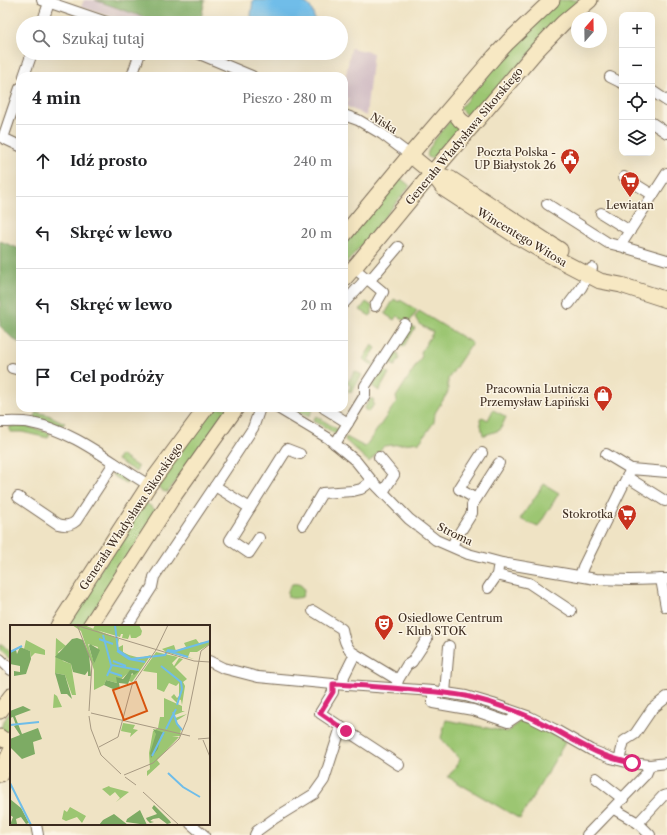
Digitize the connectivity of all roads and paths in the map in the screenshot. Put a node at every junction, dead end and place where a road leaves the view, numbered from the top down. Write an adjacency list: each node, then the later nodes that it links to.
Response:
1 (552, 0): 16 (main road)
2 (590, 0): 20 (main road, Generała Władysława Sikorskiego)
3 (46, 1): 4 (street); 5 (street)
4 (43, 16)
5 (89, 16)
6 (30, 60): 9 (street)
7 (138, 60): 10 (street)
8 (214, 60): 11 (street)
9 (25, 72)
10 (133, 72)
11 (242, 72)
12 (610, 77): 13 (street)
13 (619, 82)
14 (655, 93): 17 (street)
15 (16, 100): 22 (street)
16 (457, 101): 20 (main road); 23 (main road)
17 (667, 101)
18 (348, 116): 23 (street, Niska)
19 (655, 125): 21 (street)
20 (472, 126): 24 (main road, Generała Władysława Sikorskiego)
21 (667, 133)
22 (16, 144)
23 (410, 155): 24 (main road, Wincentego Witosa); 30 (main road)
24 (432, 173): 35 (main road, Generała Władysława Sikorskiego); 36 (main road, Wincentego Witosa)
25 (667, 173): 27 (street)
26 (624, 177): 27 (street)
27 (653, 195): 31 (street)
28 (547, 204): 32 (street)
29 (601, 213): 31 (street)
30 (348, 230)
31 (630, 231): 32 (street)
32 (620, 246): 34 (street)
33 (398, 247): 38 (street)
34 (667, 260)
35 (354, 268): 37 (main road, Generała Władysława Sikorskiego); 38 (street)
36 (590, 271): 40 (main road, Wincentego Witosa); 41 (street)
37 (348, 275)
38 (369, 279): 39 (street); 42 (street)
39 (348, 298)
40 (667, 300)
41 (569, 304)
42 (375, 306)
43 (405, 324): 50 (street)
44 (203, 412): 61 (main road, Generała Władysława Sikorskiego)
45 (233, 412): 65 (main road)
46 (258, 412): 62 (street)
47 (291, 412): 51 (street, Stroma)
48 (330, 412): 50 (street)
49 (0, 422): 56 (street)
50 (348, 423): 51 (street)
51 (335, 444): 60 (street, Stroma)
52 (482, 453): 66 (street)
53 (300, 454): 68 (street)
54 (606, 454): 59 (street)
55 (379, 457): 63 (street)
56 (114, 463): 61 (street); 64 (street)
57 (499, 464): 66 (street)
58 (667, 472): 59 (street)
59 (629, 473): 67 (street); 74 (street)
60 (372, 481): 63 (street, Stroma); 69 (street)
61 (149, 485): 65 (main road); 80 (main road, Generała Władysława Sikorskiego)
62 (215, 486): 68 (street); 82 (street)
63 (383, 492): 71 (street, Stroma)
64 (18, 497)
65 (173, 497): 81 (main road)
66 (476, 499): 71 (street)
67 (664, 501)
68 (250, 508): 70 (street)
69 (303, 525)
70 (259, 538)
71 (452, 546): 72 (street, Stroma)
72 (499, 562): 73 (street); 74 (street, Stroma)
73 (497, 574): 76 (street); 79 (street)
74 (580, 576): 75 (street, Stroma)
75 (664, 579): 77 (street)
76 (488, 588)
77 (666, 607)
78 (313, 611): 85 (street)
79 (571, 611)
80 (59, 625)
81 (91, 625)
82 (128, 625)
83 (427, 639): 90 (street)
84 (449, 646): 92 (street)
85 (355, 654): 89 (street); 90 (street)
86 (0, 660): 88 (street)
87 (210, 662): 89 (street)
88 (10, 669)
89 (338, 684): 90 (street); 97 (street)
90 (397, 684): 91 (street)
91 (433, 691): 92 (street); 96 (street)
92 (445, 693): 96 (street)
93 (10, 697): 95 (main road)
94 (667, 697): 101 (street)
95 (0, 711)
96 (520, 714): 101 (street)
97 (341, 727): 103 (street); 115 (street)
98 (0, 737): 99 (main road)
99 (10, 740)
100 (10, 753): 105 (main road)
101 (619, 760): 104 (street)
102 (667, 763): 104 (street)
103 (399, 765)
104 (650, 765): 108 (street)
105 (0, 774)
106 (596, 778): 108 (street)
107 (667, 794): 110 (street)
108 (623, 799): 109 (street)
109 (614, 808): 110 (street); 116 (street)
110 (638, 823): 117 (street)
111 (36, 825): 113 (street)
112 (192, 825): 114 (street)
113 (38, 835)
114 (204, 835)
115 (255, 835)
116 (587, 835)
117 (650, 835)

